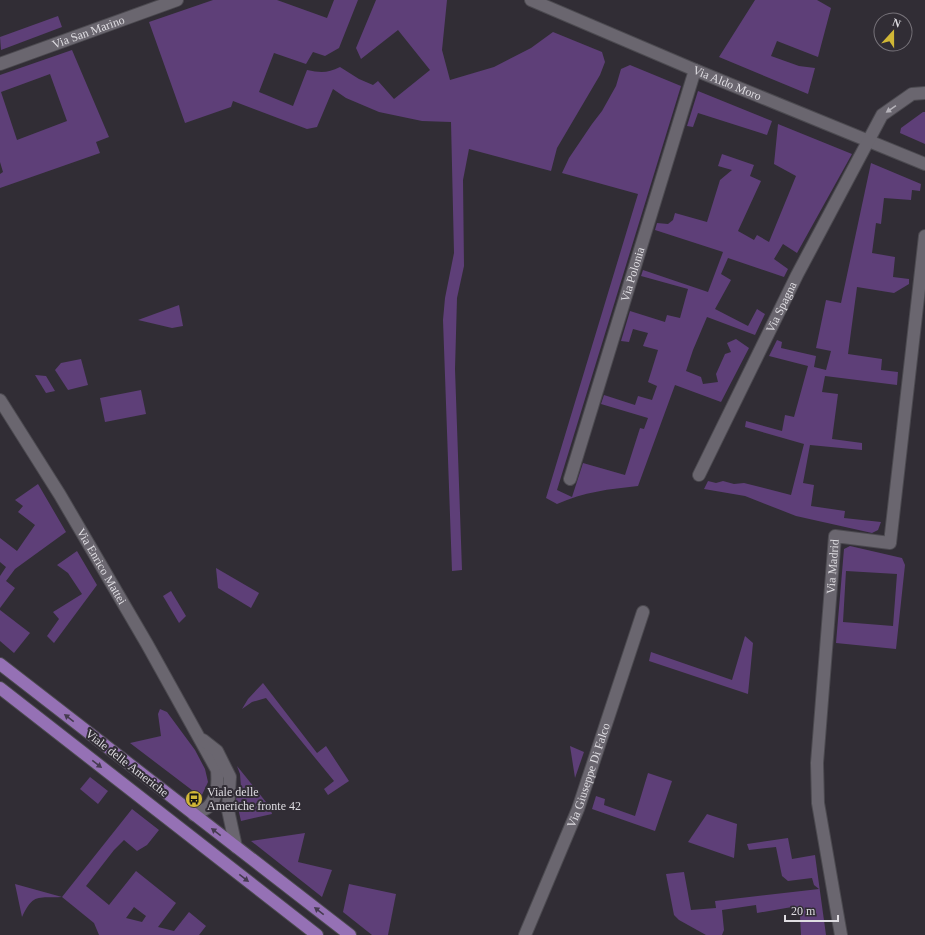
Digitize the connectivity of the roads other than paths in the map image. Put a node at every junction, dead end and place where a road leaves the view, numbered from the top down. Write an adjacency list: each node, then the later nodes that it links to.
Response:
1 (177, 0): 3 (street, Via San Marino)
2 (531, 0): 4 (street, Via Aldo Moro)
3 (0, 64)
4 (695, 70): 6 (street, Via Aldo Moro); 11 (street, Via Polonia)
5 (925, 93): 6 (street, Via Spagna, one-way to 6)
6 (868, 141): 7 (street, Via Aldo Moro); 10 (street, Via Spagna)
7 (925, 164)
8 (925, 236): 21 (street, Via Madrid)
9 (0, 400): 15 (street, Via Enrico Mattei)
10 (699, 475)
11 (570, 479)
12 (643, 612): 20 (street, Via Giuseppe Di Falco)
13 (0, 664): 16 (main road, Viale delle Americhe, one-way to 13)
14 (0, 688): 18 (main road, Viale delle Americhe, one-way to 18)
15 (198, 736): 16 (street, Via Enrico Mattei); 17 (street)
16 (194, 815): 17 (main road, Viale delle Americhe, one-way to 16)
17 (236, 847): 19 (main road, Viale delle Americhe, one-way to 17)
18 (318, 935)
19 (350, 935)
20 (524, 935)
21 (841, 935)

